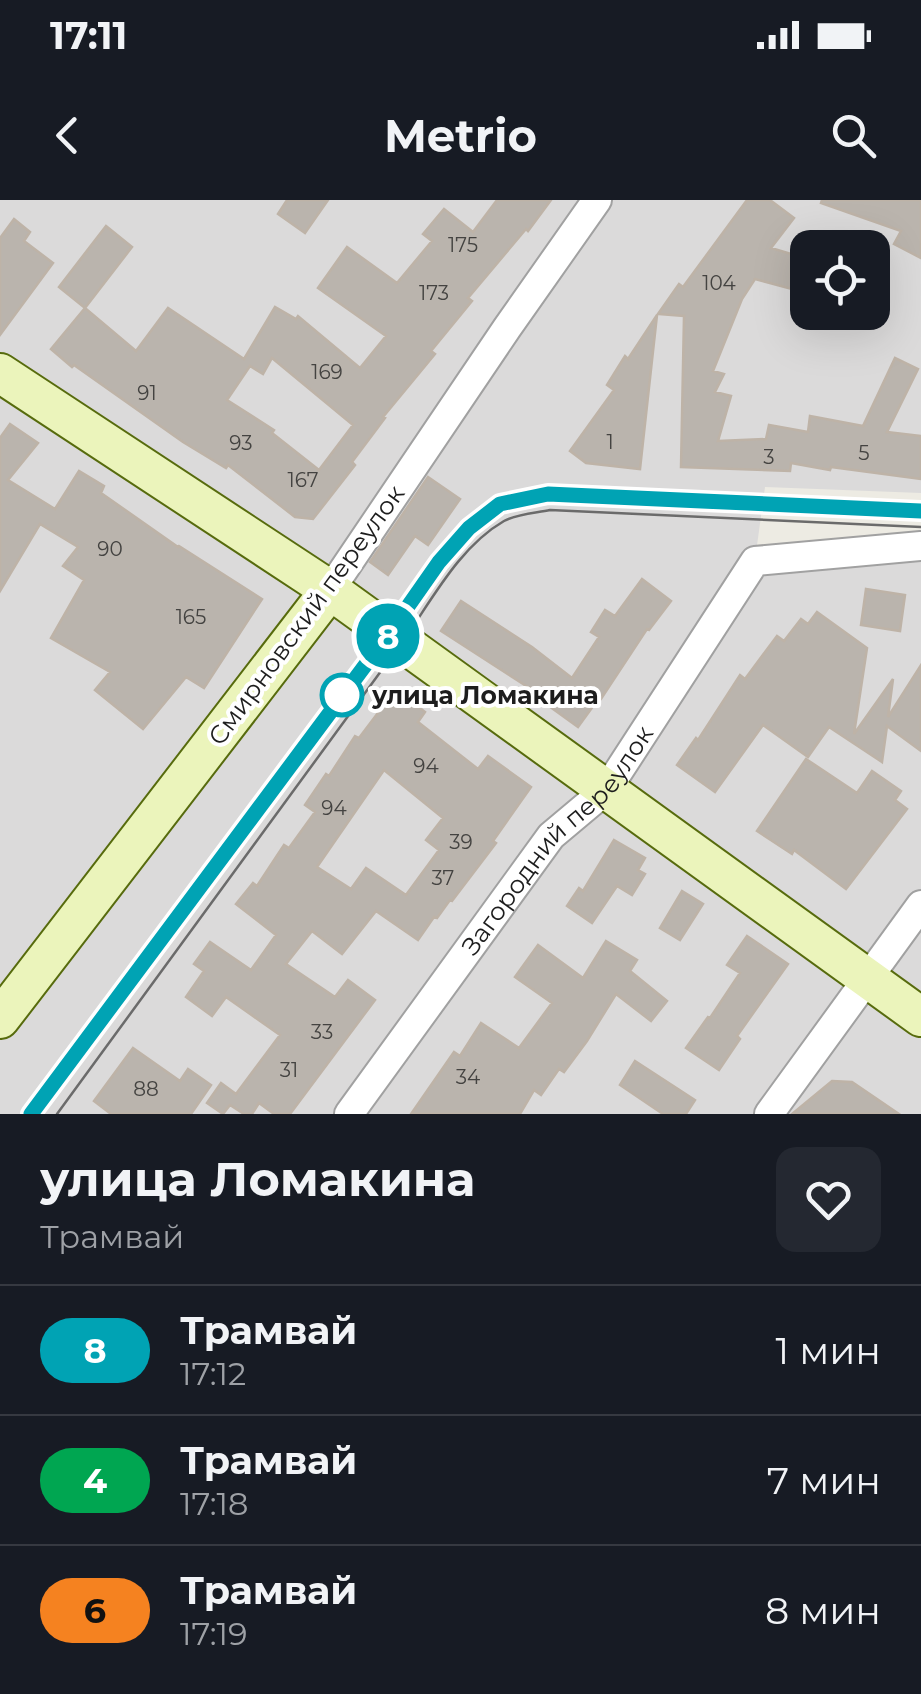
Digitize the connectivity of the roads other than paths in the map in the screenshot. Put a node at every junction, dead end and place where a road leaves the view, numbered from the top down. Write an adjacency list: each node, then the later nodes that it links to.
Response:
1 (597, 200): 4 (street, Смирновский переулок)
2 (0, 372): 4 (main road)
3 (921, 546): 5 (street, Загородний переулок)
4 (330, 590): 5 (main road); 9 (main road, Смирновский переулок)
5 (606, 789): 7 (main road); 10 (street, Загородний переулок)
6 (921, 905): 7 (street)
7 (868, 979): 8 (main road); 11 (street)
8 (921, 1017)
9 (0, 1019)
10 (350, 1114)
11 (769, 1114)

